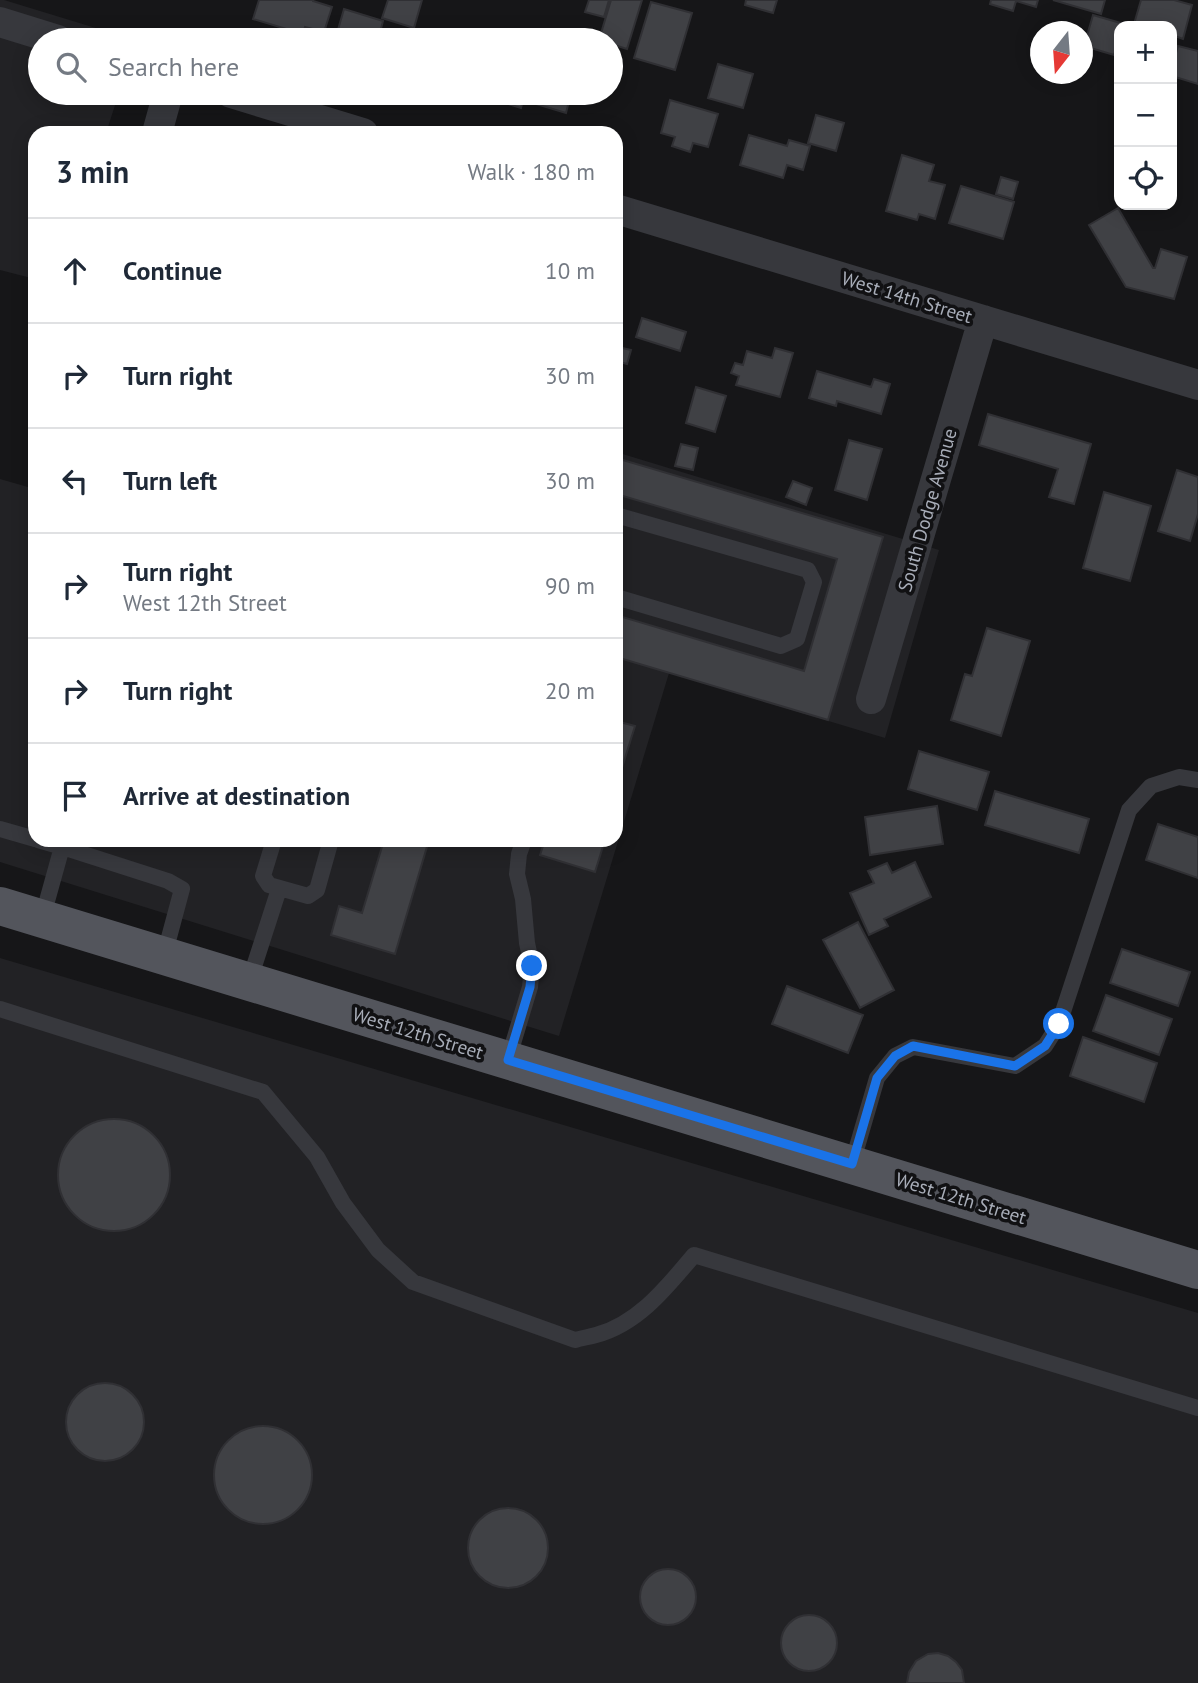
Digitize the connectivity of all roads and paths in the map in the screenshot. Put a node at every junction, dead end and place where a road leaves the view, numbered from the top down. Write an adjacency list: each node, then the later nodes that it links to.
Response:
1 (0, 22): 2 (street)
2 (28, 31)
3 (165, 105): 5 (street)
4 (271, 105): 6 (street)
5 (159, 126)
6 (340, 126)
7 (623, 211): 8 (street, West 14th Street)
8 (983, 320): 9 (street, West 14th Street); 12 (street, South Dodge Avenue)
9 (1198, 386)
10 (623, 519): 11 (lane)
11 (623, 599)
12 (871, 699)
13 (1198, 780): 27 (lane)
14 (0, 829): 15 (lane)
15 (28, 837)
16 (62, 847): 22 (lane); 23 (lane)
17 (272, 847): 20 (lane)
18 (329, 847): 20 (lane)
19 (522, 847): 26 (lane)
20 (279, 888): 24 (lane)
21 (0, 906): 22 (main road, West 12th Street)
22 (42, 919): 23 (main road, West 12th Street)
23 (164, 956): 24 (main road, West 12th Street)
24 (249, 982): 26 (main road, West 12th Street)
25 (0, 1009): 29 (lane)
26 (508, 1060): 27 (main road, West 12th Street)
27 (852, 1164): 28 (main road, West 12th Street)
28 (1198, 1270)
29 (1198, 1408)

